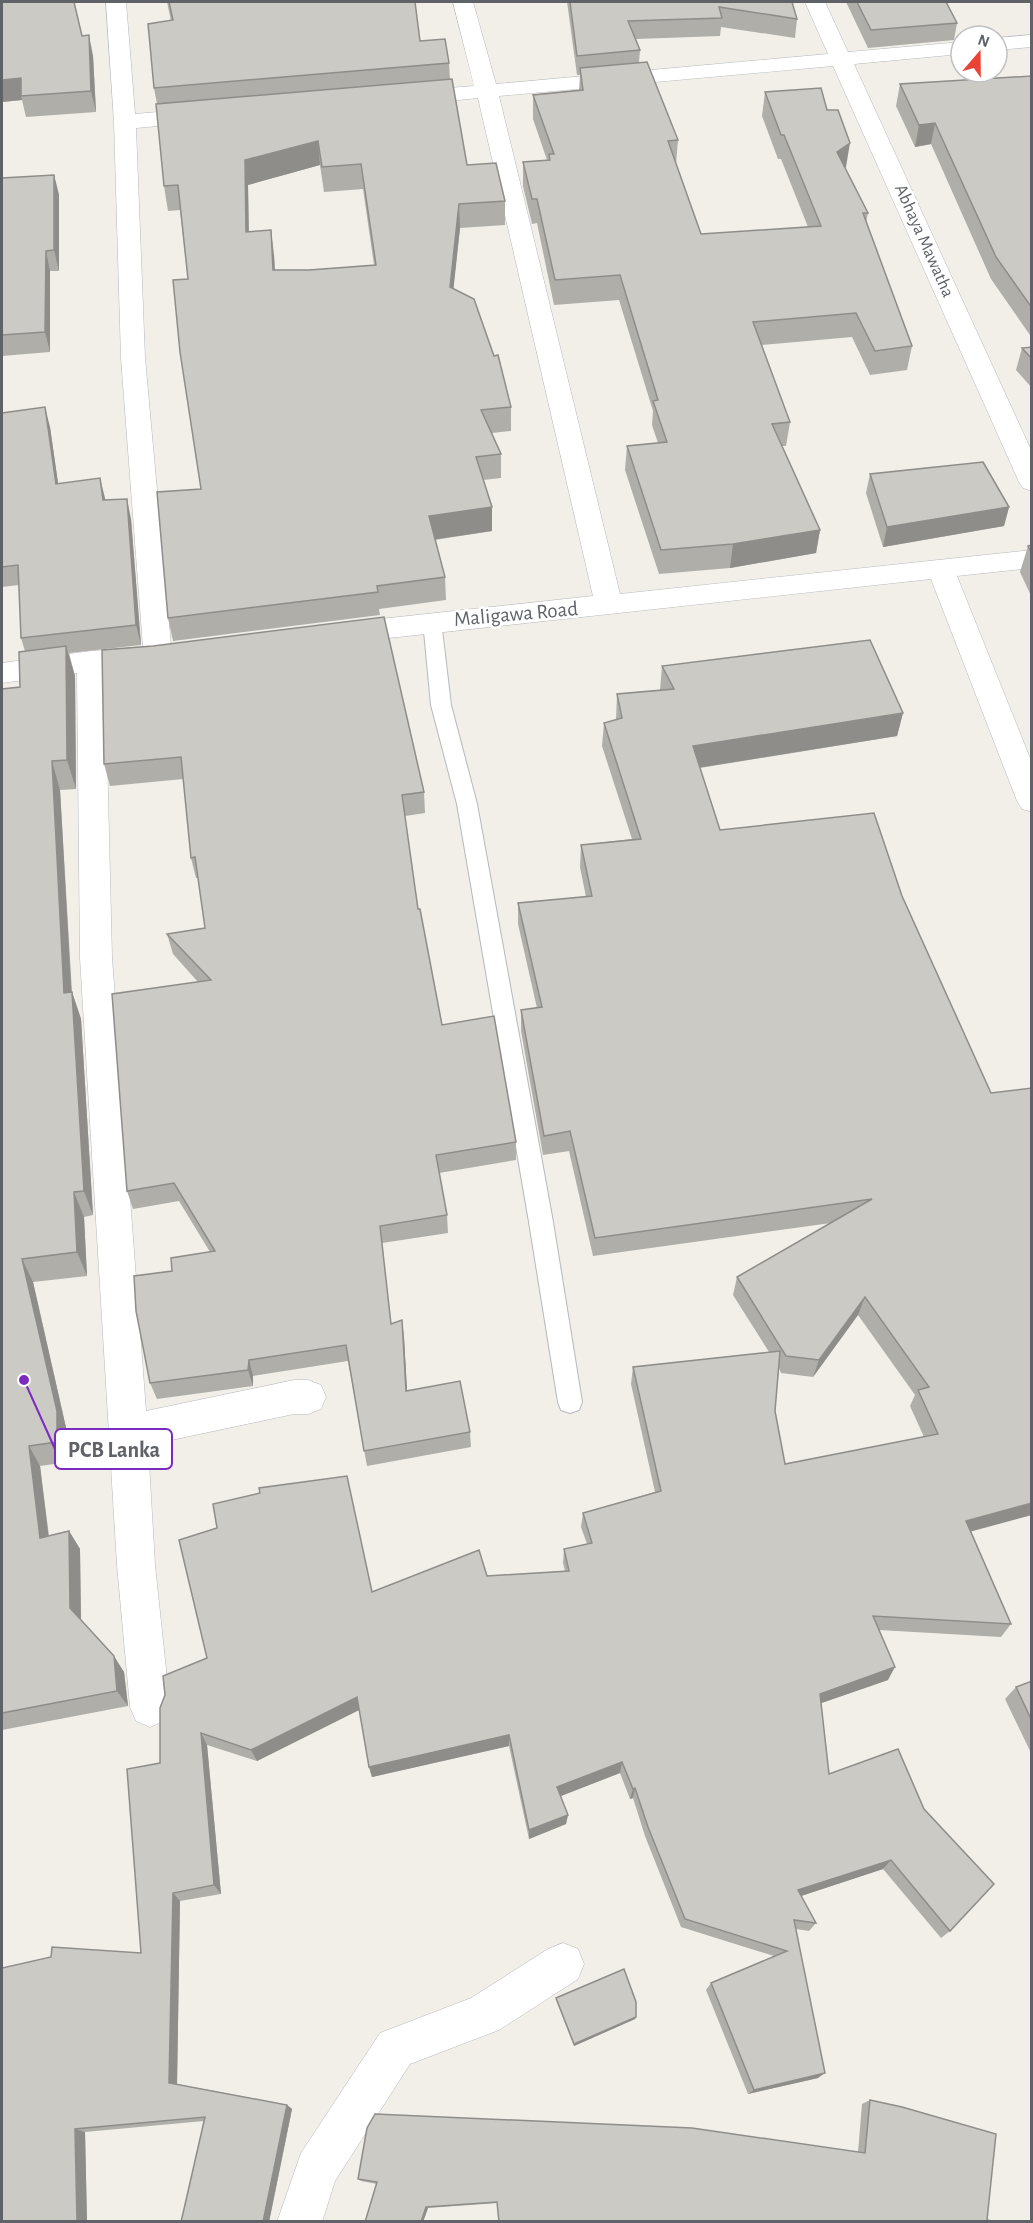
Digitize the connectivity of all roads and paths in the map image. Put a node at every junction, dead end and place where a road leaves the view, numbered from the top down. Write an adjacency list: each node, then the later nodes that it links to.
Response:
1 (116, 2): 11 (street)
2 (463, 2): 8 (street)
3 (815, 2): 7 (street, Abhaya Mawatha)
4 (1032, 41): 5 (street)
5 (1009, 43)
6 (949, 49): 7 (street)
7 (843, 60): 8 (street); 12 (street, Abhaya Mawatha)
8 (487, 92): 9 (street); 15 (street)
9 (394, 99)
10 (218, 114): 11 (street)
11 (124, 122): 18 (street)
12 (1032, 482)
13 (1032, 559): 14 (street, Maligawa Road)
14 (941, 570): 15 (street, Maligawa Road); 20 (street)
15 (609, 605): 16 (street, Maligawa Road)
16 (432, 621): 17 (street, Maligawa Road); 22 (lane)
17 (318, 636)
18 (91, 661): 19 (street); 23 (street)
19 (2, 673)
20 (1032, 801)
21 (308, 1397): 23 (street)
22 (570, 1402)
23 (129, 1432): 24 (street)
24 (150, 1707)
25 (563, 1964): 26 (street)
26 (299, 2222)

